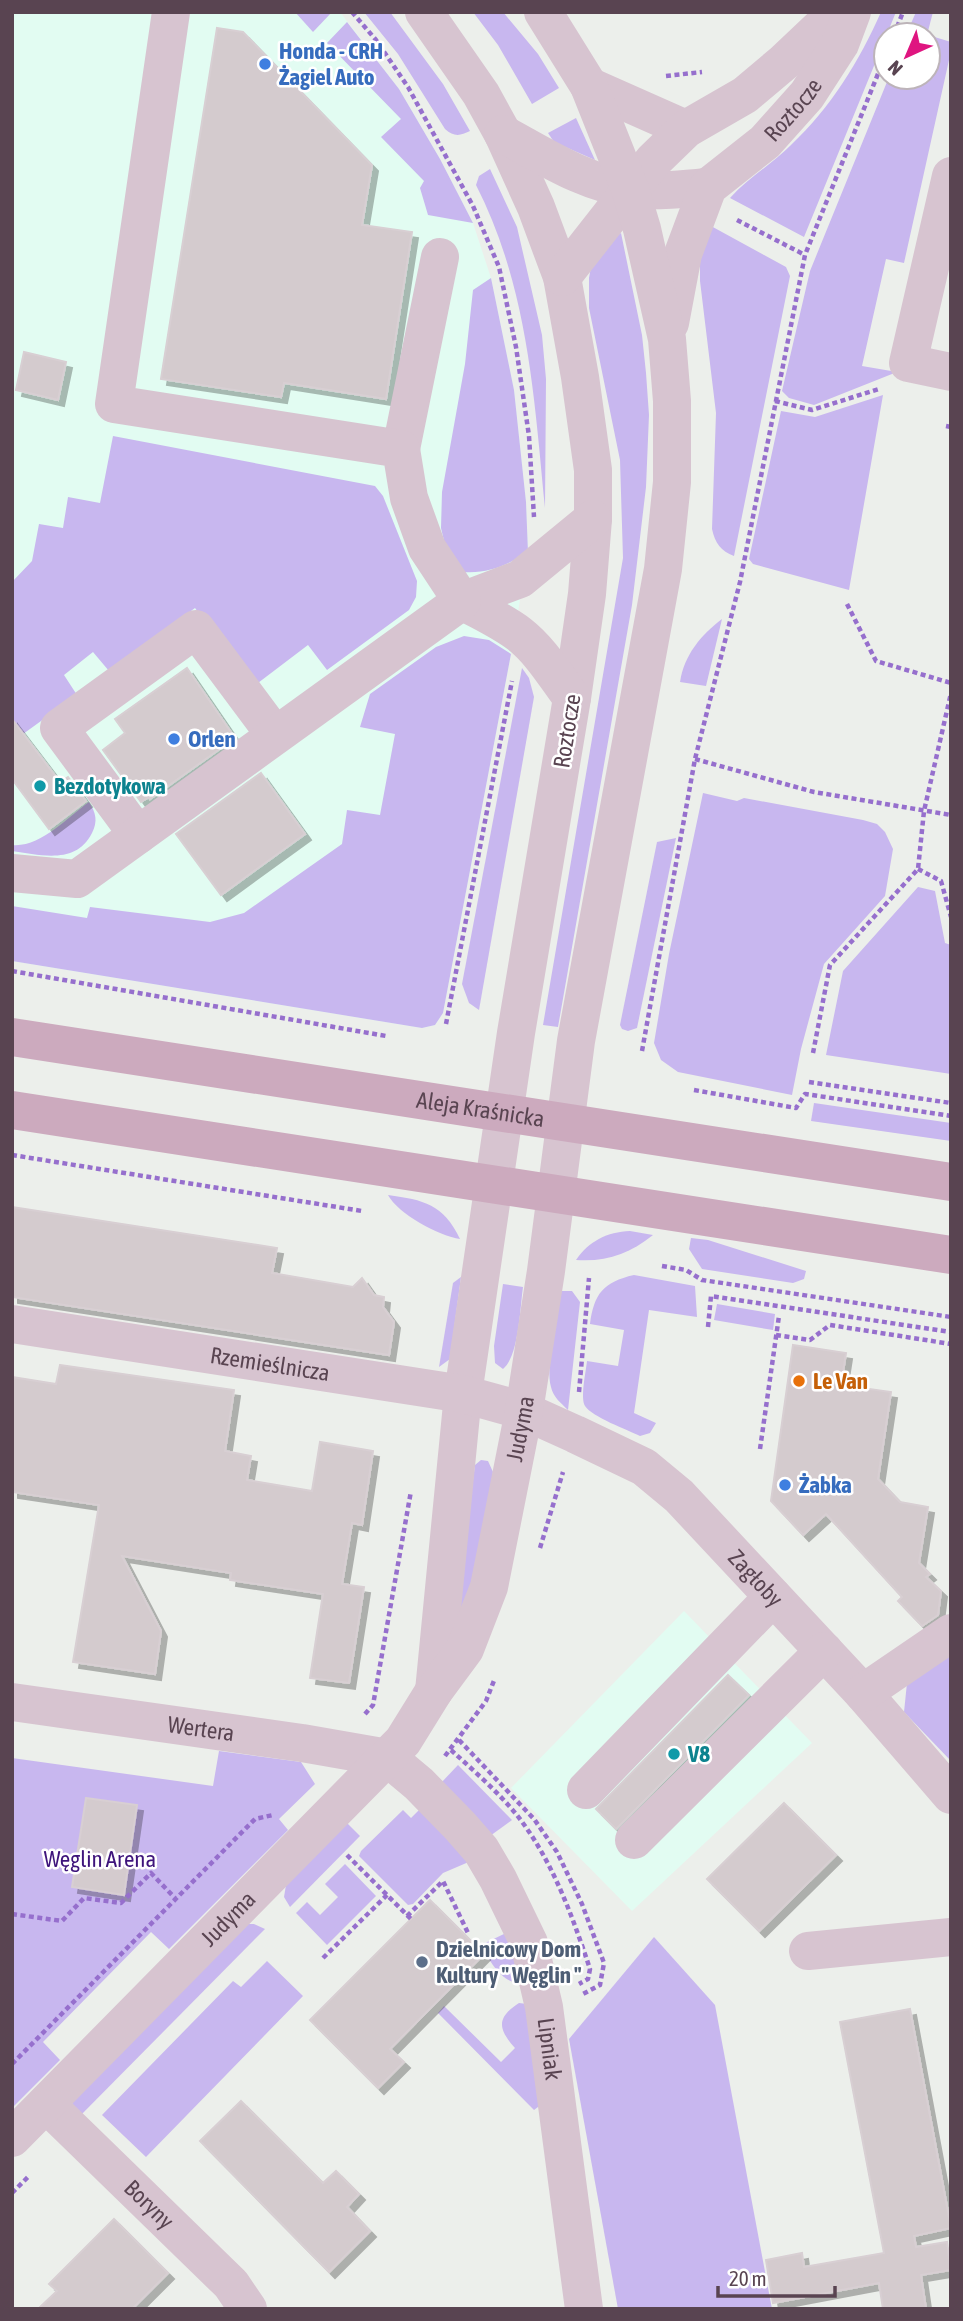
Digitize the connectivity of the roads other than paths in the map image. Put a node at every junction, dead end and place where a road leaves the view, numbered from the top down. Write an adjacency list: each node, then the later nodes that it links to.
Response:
1 (171, 12): 16 (street)
2 (424, 12): 8 (street, Roztocze)
3 (543, 12): 6 (street)
4 (837, 12): 7 (street, Roztocze)
5 (852, 12): 10 (street, Roztocze)
6 (589, 86): 7 (street); 11 (street)
7 (686, 129): 11 (street, Roztocze)
8 (503, 134): 11 (street); 13 (street, Roztocze)
9 (951, 176): 15 (street)
10 (708, 187): 11 (street); 14 (street)
11 (630, 189): 13 (street, Roztocze); 14 (street)
12 (440, 257): 16 (street)
13 (562, 277): 17 (street, Roztocze)
14 (667, 339): 26 (street)
15 (951, 372)
16 (401, 449): 18 (street)
17 (593, 519): 18 (street); 19 (street, Roztocze)
18 (462, 601): 19 (street); 20 (street)
19 (572, 698): 25 (street, Roztocze)
20 (275, 735): 21 (street); 21 (street)
21 (138, 835): 22 (street)
22 (12, 873)
23 (12, 1037): 25 (main road, Aleja Kraśnicka)
24 (12, 1111): 28 (main road)
25 (504, 1113): 26 (main road, Aleja Kraśnicka); 28 (street, Roztocze)
26 (565, 1123): 27 (main road, Aleja Kraśnicka); 29 (street)
27 (951, 1182)
28 (494, 1184): 29 (main road); 32 (street, Judyma)
29 (556, 1194): 30 (main road); 33 (street, Judyma)
30 (951, 1255)
31 (12, 1324): 32 (street, Rzemieślnicza)
32 (463, 1394): 33 (street, Rzemieślnicza); 37 (street, Judyma)
33 (524, 1411): 34 (street, Zagłoby); 37 (street, Judyma)
34 (773, 1597): 36 (street, Zagłoby); 41 (street)
35 (951, 1633): 38 (street)
36 (824, 1651): 38 (street, Zagłoby); 43 (street)
37 (434, 1691): 40 (street, Judyma)
38 (863, 1693): 42 (street, Zagłoby)
39 (12, 1702): 40 (street, Wertera)
40 (388, 1758): 46 (street, Judyma); 49 (street, Lipniak)
41 (586, 1790)
42 (951, 1795)
43 (634, 1840)
44 (951, 1937): 45 (street)
45 (808, 1951)
46 (46, 2104): 47 (street, Judyma); 48 (street, Boryny)
47 (12, 2138)
48 (248, 2309)
49 (584, 2309)

